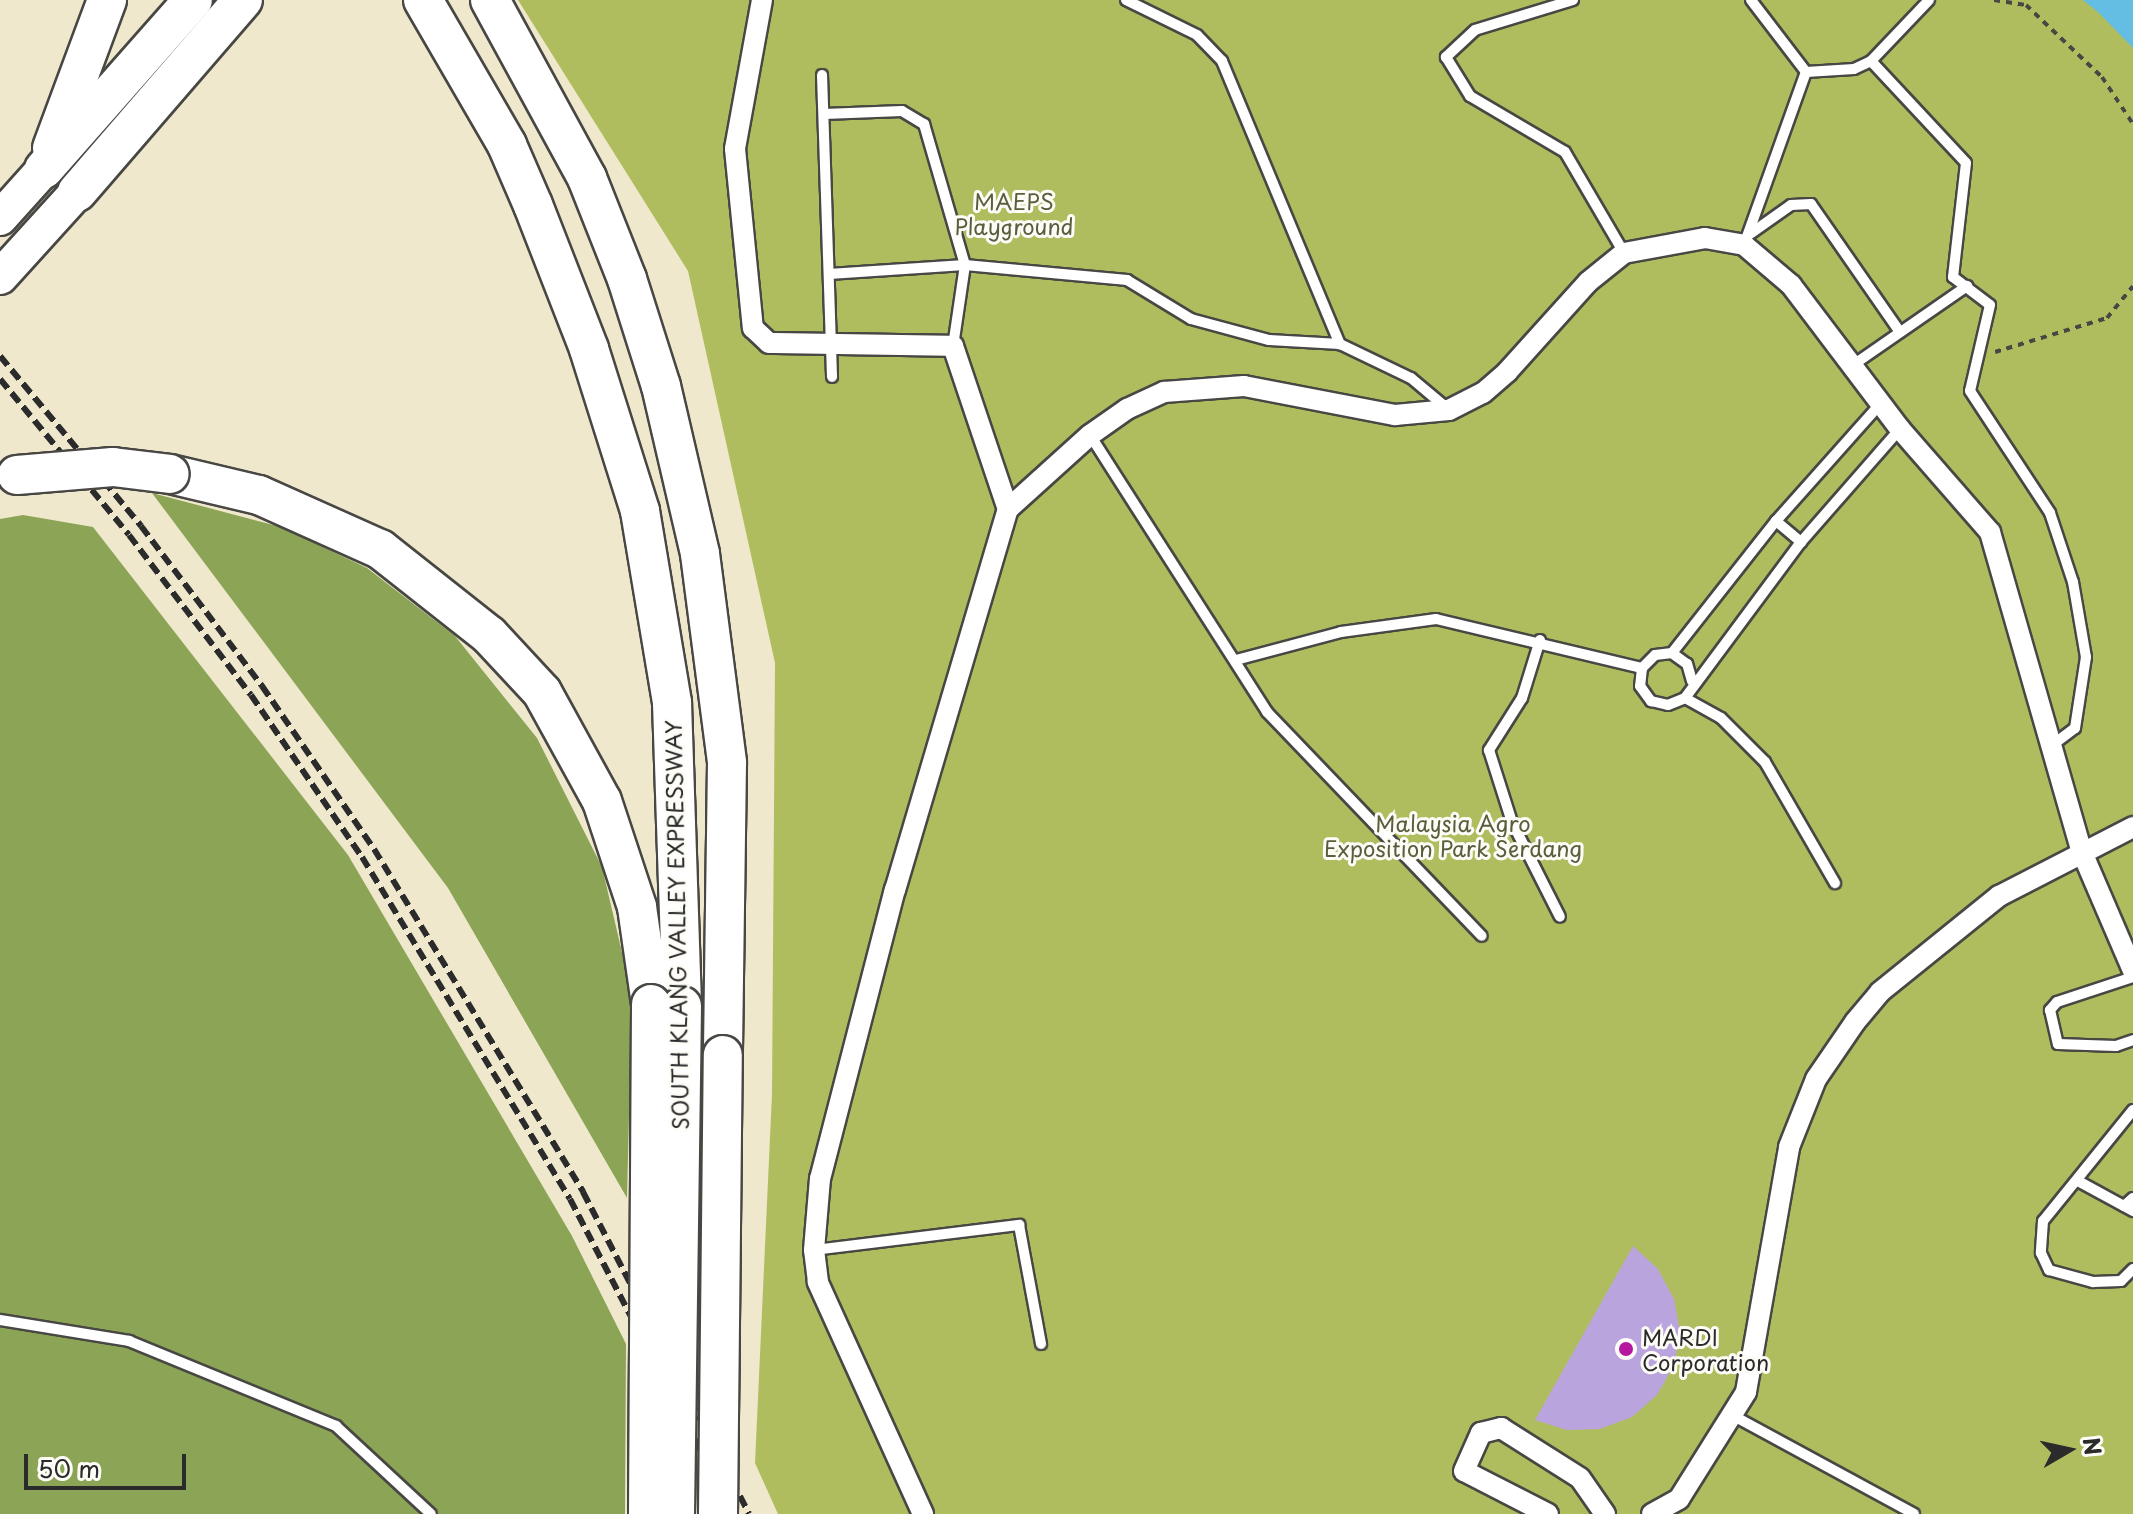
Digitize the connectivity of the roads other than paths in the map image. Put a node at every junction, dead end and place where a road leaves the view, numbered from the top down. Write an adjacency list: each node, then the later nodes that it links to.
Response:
1 (107, 0): 15 (highway)
2 (193, 0): 15 (highway)
3 (243, 0): 16 (highway)
4 (423, 0): 51 (highway, SOUTH KLANG VALLEY EXPRESSWAY)
5 (490, 0): 65 (highway, SOUTH KLANG VALLEY EXPRESSWAY, bridge)
6 (762, 0): 25 (street)
7 (1126, 0): 26 (lane)
8 (1573, 0): 19 (lane)
9 (1751, 0): 12 (lane)
10 (1929, 0): 11 (lane)
11 (1871, 61): 12 (lane); 23 (lane)
12 (1806, 72): 18 (lane)
13 (822, 75): 14 (lane)
14 (824, 114): 20 (lane); 21 (lane)
15 (44, 169): 17 (main road)
16 (77, 192): 22 (main road)
17 (0, 218)
18 (1747, 240): 19 (street); 24 (lane); 28 (street)
19 (1624, 253): 31 (street)
20 (965, 265): 21 (lane); 26 (lane); 27 (lane)
21 (829, 274): 25 (lane)
22 (0, 277)
23 (1967, 286): 24 (lane); 44 (lane)
24 (1898, 329): 28 (lane)
25 (831, 344): 27 (street); 29 (lane)
26 (1340, 344): 31 (lane)
27 (953, 346): 35 (street)
28 (1853, 365): 30 (street)
29 (832, 377)
30 (1881, 402): 32 (street); 36 (lane)
31 (1449, 410): 33 (street)
32 (1900, 429): 37 (lane); 44 (street)
33 (1090, 435): 35 (street); 40 (lane)
34 (9, 477): 51 (highway, bridge)
35 (1008, 509): 57 (street)
36 (1776, 521): 37 (lane); 39 (lane)
37 (1801, 542): 42 (lane)
38 (1540, 640): 40 (lane); 41 (lane); 48 (lane)
39 (1672, 653): 41 (lane); 42 (lane)
40 (1236, 660): 49 (lane)
41 (1642, 668): 43 (lane)
42 (1692, 681): 43 (lane)
43 (1685, 698): 47 (lane)
44 (2051, 746): 46 (street)
45 (2133, 827): 46 (street)
46 (2081, 850): 50 (street); 61 (street)
47 (1835, 883)
48 (1560, 917)
49 (1482, 936)
50 (2133, 974): 52 (lane)
51 (666, 1005): 63 (highway, bridge); 64 (highway, SOUTH KLANG VALLEY EXPRESSWAY, bridge)
52 (2133, 1040)
53 (2133, 1110): 54 (lane)
54 (2078, 1181): 56 (lane); 58 (lane)
55 (2133, 1198): 56 (lane)
56 (2129, 1208)
57 (814, 1250): 60 (lane); 66 (street)
58 (2133, 1269)
59 (0, 1320): 62 (lane)
60 (1041, 1344)
61 (1732, 1415): 69 (street); 70 (lane)
62 (431, 1514)
63 (648, 1514)
64 (675, 1514)
65 (718, 1514)
66 (923, 1514)
67 (1548, 1514): 68 (street)
68 (1605, 1514)
69 (1652, 1514)
70 (1914, 1514)

